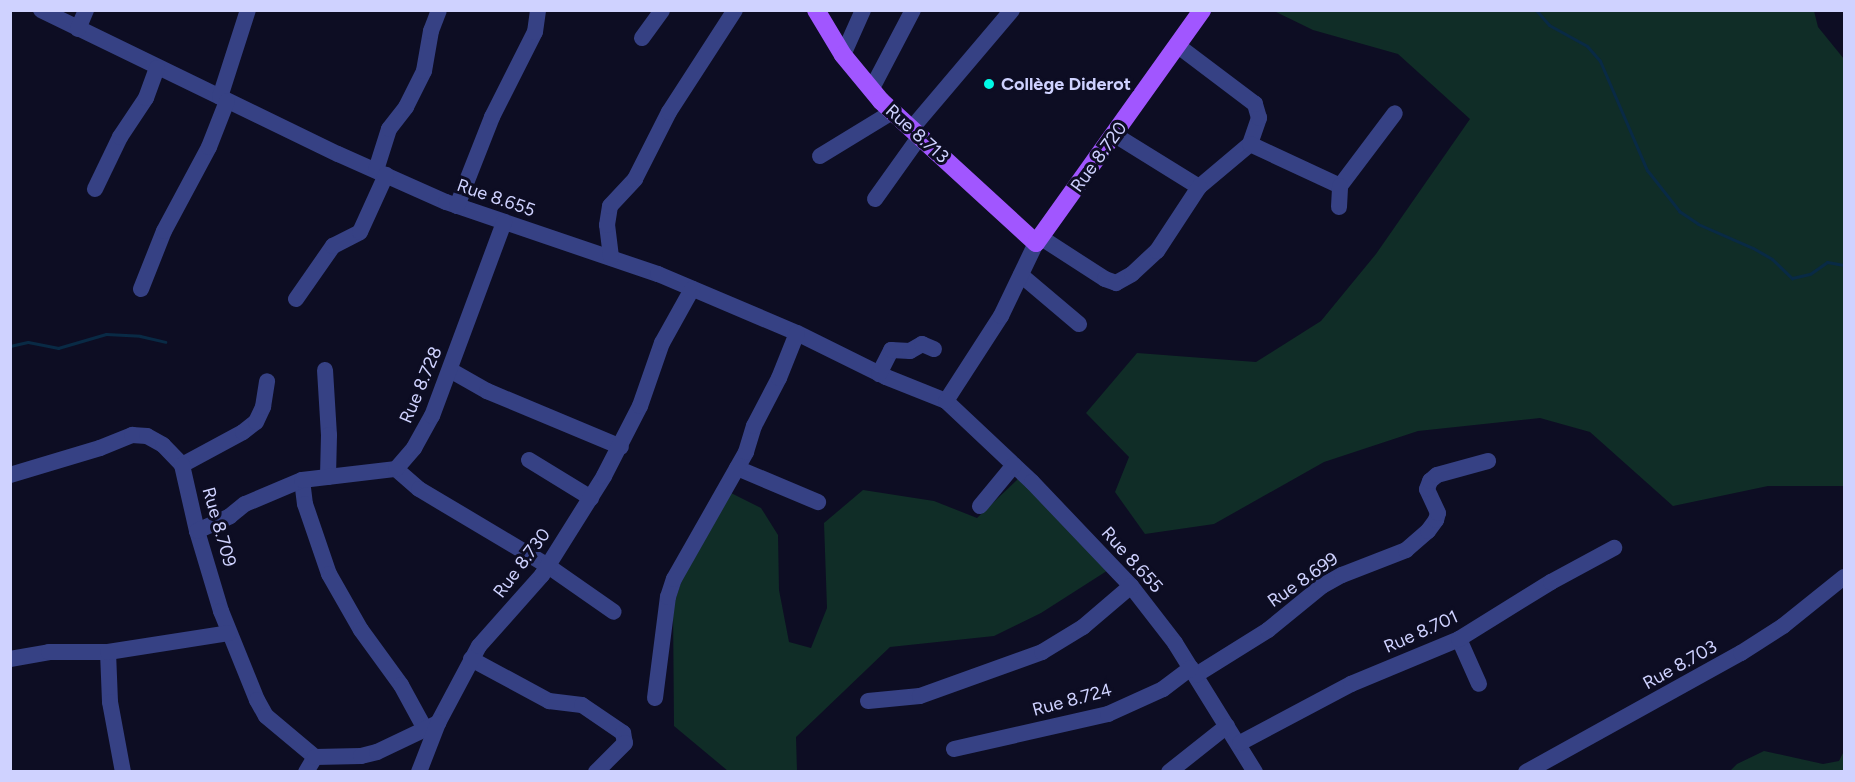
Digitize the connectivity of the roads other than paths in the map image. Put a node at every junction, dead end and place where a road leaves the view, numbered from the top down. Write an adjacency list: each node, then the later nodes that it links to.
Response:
1 (41, 10): 13 (street, Rue 8.655)
2 (86, 10): 13 (street)
3 (248, 10): 19 (street)
4 (439, 10): 26 (street)
5 (538, 10): 31 (street)
6 (662, 10): 14 (street)
7 (735, 10): 35 (street)
8 (816, 10): 16 (main road, Rue 8.713)
9 (863, 10): 16 (street)
10 (913, 10): 18 (street)
11 (1012, 10): 22 (street)
12 (1202, 10): 15 (main road, Rue 8.720)
13 (78, 28): 17 (street, Rue 8.655)
14 (642, 38)
15 (1178, 46): 23 (main road, Rue 8.720); 24 (street)
16 (843, 56): 18 (main road, Rue 8.713)
17 (157, 68): 19 (street, Rue 8.655); 29 (street)
18 (871, 90): 20 (main road, Rue 8.713)
19 (223, 99): 26 (street, Rue 8.655); 37 (street)
20 (892, 112): 22 (main road, Rue 8.713); 25 (street)
21 (1395, 113): 27 (street)
22 (916, 132): 30 (street); 34 (main road, Rue 8.713)
23 (1115, 135): 28 (street); 34 (main road, Rue 8.720)
24 (1250, 144): 27 (street); 28 (street)
25 (820, 156)
26 (381, 172): 31 (street, Rue 8.655); 39 (street)
27 (1340, 186): 32 (street)
28 (1199, 187): 34 (street)
29 (95, 189)
30 (875, 199)
31 (458, 206): 33 (street, Rue 8.655)
32 (1339, 207)
33 (504, 222): 35 (street, Rue 8.655); 44 (street, Rue 8.728)
34 (1038, 240): 36 (street)
35 (612, 257): 38 (street, Rue 8.655)
36 (1021, 275): 40 (street); 47 (street)
37 (141, 289)
38 (692, 289): 41 (street, Rue 8.655); 48 (street, Rue 8.730)
39 (296, 299)
40 (1079, 324)
41 (797, 333): 45 (street, Rue 8.655); 53 (street)
42 (934, 350): 45 (street)
43 (325, 370): 56 (street)
44 (450, 370): 48 (street); 54 (street, Rue 8.728)
45 (879, 374): 47 (street, Rue 8.655)
46 (267, 381): 51 (street)
47 (946, 401): 52 (street, Rue 8.655)
48 (621, 447): 58 (street, Rue 8.730)
49 (529, 460): 58 (street)
50 (1488, 461): 72 (street, Rue 8.699)
51 (182, 465): 55 (street); 61 (street, Rue 8.709)
52 (1014, 465): 60 (street); 65 (street, Rue 8.655)
53 (738, 468): 59 (street); 74 (street)
54 (396, 469): 56 (street); 63 (street)
55 (10, 475)
56 (328, 477): 57 (street)
57 (302, 480): 61 (street); 76 (street)
58 (591, 498): 63 (street, Rue 8.730)
59 (818, 502)
60 (980, 506)
61 (197, 531): 67 (street, Rue 8.709)
62 (1614, 548): 68 (street, Rue 8.701)
63 (548, 566): 66 (street); 71 (street, Rue 8.730)
64 (1845, 577): 87 (street, Rue 8.703)
65 (1131, 586): 72 (street, Rue 8.655); 75 (street)
66 (614, 612)
67 (229, 633): 69 (street); 80 (street, Rue 8.709)
68 (1459, 639): 73 (street); 78 (street, Rue 8.701)
69 (108, 652): 70 (street); 81 (street)
70 (10, 658)
71 (471, 659): 76 (street, Rue 8.730); 84 (street)
72 (1193, 672): 77 (street, Rue 8.655); 79 (street, Rue 8.724)
73 (1479, 684)
74 (655, 698)
75 (868, 701)
76 (431, 726): 80 (street); 83 (street, Rue 8.730)
77 (1227, 726): 78 (street, Rue 8.655); 85 (street)
78 (1240, 743): 86 (street, Rue 8.655)
79 (954, 749)
80 (315, 757): 82 (street)
81 (123, 771)
82 (306, 771)
83 (419, 771)
84 (596, 771)
85 (1169, 771)
86 (1255, 771)
87 (1526, 771)

